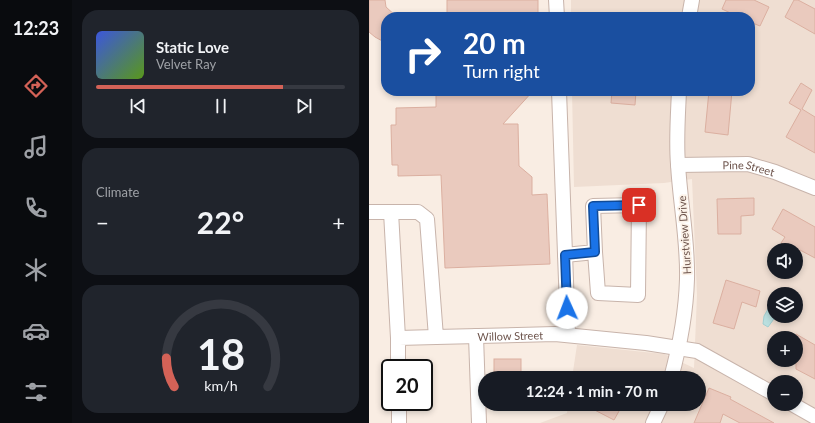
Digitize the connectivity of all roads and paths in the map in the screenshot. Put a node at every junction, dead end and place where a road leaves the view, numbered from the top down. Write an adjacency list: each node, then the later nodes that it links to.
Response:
1 (556, 0): 3 (street)
2 (692, 0): 4 (street)
3 (557, 12)
4 (690, 12)
5 (559, 96): 12 (street)
6 (679, 96): 7 (street, Hurstview Drive)
7 (678, 165): 8 (street, Pine Street); 17 (street, Hurstview Drive)
8 (815, 188)
9 (369, 212): 10 (street)
10 (391, 212): 15 (street); 16 (street)
11 (595, 252): 11 (street); 12 (street)
12 (565, 255): 13 (street)
13 (568, 335): 14 (street, Willow Street); 17 (street, Willow Street)
14 (476, 336): 15 (street, Willow Street); 26 (street)
15 (436, 337): 16 (street, Willow Street)
16 (398, 338): 18 (street)
17 (679, 349): 19 (street, Hurstview Drive); 20 (street, Willow Street)
18 (398, 359)
19 (673, 371)
20 (767, 390)
21 (803, 410): 24 (street)
22 (399, 411): 25 (street)
23 (659, 411): 27 (street)
24 (815, 417)
25 (399, 423)
26 (479, 423)
27 (653, 423)

